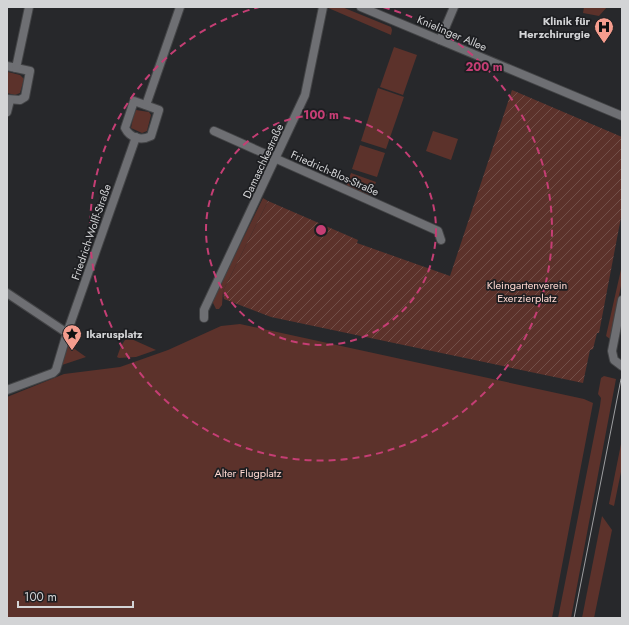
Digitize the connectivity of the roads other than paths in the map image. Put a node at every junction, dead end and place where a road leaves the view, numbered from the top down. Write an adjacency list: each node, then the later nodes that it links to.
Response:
1 (29, 7): 8 (street)
2 (180, 7): 10 (street)
3 (323, 7): 15 (street, Damaschkestraße)
4 (361, 7): 6 (street, Knielinger Allee)
5 (454, 7): 6 (street)
6 (440, 40): 12 (street, Knielinger Allee)
7 (7, 66): 8 (street)
8 (16, 68): 9 (street)
9 (8, 100): 11 (street)
10 (146, 105): 14 (street); 14 (street)
11 (7, 112)
12 (622, 116)
13 (214, 131): 15 (street, Friedrich-Blos-Straße)
14 (136, 137): 20 (street, Friedrich-Wolff-Straße)
15 (276, 159): 16 (street, Friedrich-Blos-Straße); 19 (street, Damaschkestraße)
16 (441, 240)
17 (7, 293): 20 (street)
18 (622, 300): 21 (street)
19 (204, 318)
20 (67, 333): 22 (street, Friedrich-Wolff-Straße)
21 (622, 366)
22 (7, 390)

